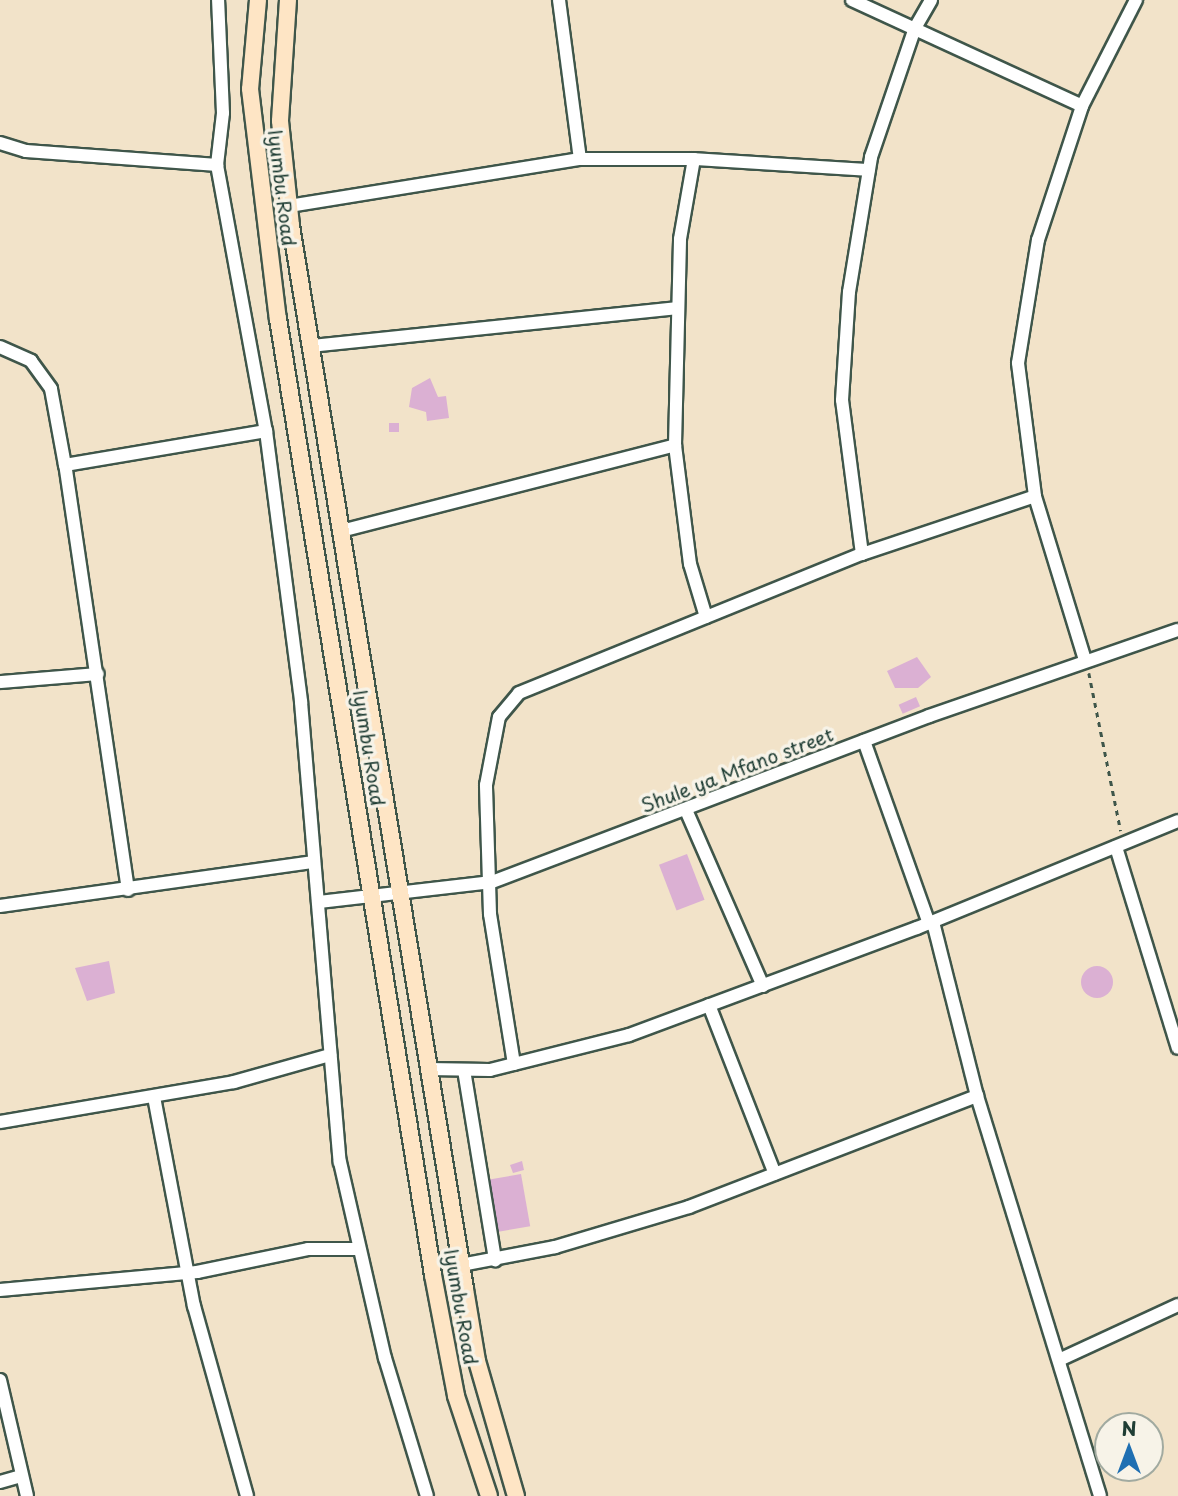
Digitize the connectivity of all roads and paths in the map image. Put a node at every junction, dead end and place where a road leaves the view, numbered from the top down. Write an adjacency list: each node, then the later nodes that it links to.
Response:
1 (218, 0): 13 (street)
2 (258, 0): 38 (main road, Iyumbu Road)
3 (288, 0): 15 (main road, Iyumbu Road)
4 (559, 0): 11 (street)
5 (852, 0): 8 (street)
6 (931, 0): 8 (street)
7 (1136, 0): 9 (street)
8 (915, 28): 9 (street); 14 (street)
9 (1082, 106): 22 (street)
10 (0, 143): 13 (street)
11 (580, 159): 12 (street); 15 (street)
12 (694, 159): 14 (street); 16 (street)
13 (216, 165): 19 (street)
14 (869, 170): 24 (street)
15 (289, 206): 17 (main road, Iyumbu Road)
16 (677, 308): 17 (street); 20 (street)
17 (310, 346): 23 (main road, Iyumbu Road)
18 (0, 347): 21 (street)
19 (266, 431): 21 (street); 34 (street)
20 (675, 445): 23 (street); 25 (street)
21 (65, 466): 28 (street)
22 (1035, 496): 24 (street); 27 (street)
23 (341, 531): 36 (main road, Iyumbu Road)
24 (862, 554): 25 (street)
25 (706, 617): 35 (street)
26 (1178, 630): 27 (street, Shule ya Mfano street)
27 (1085, 660): 30 (street, Shule ya Mfano street); 33 (path)
28 (98, 674): 29 (street); 37 (street)
29 (0, 682)
30 (864, 741): 31 (street, Shule ya Mfano street); 41 (street)
31 (686, 810): 35 (street, Shule ya Mfano street); 42 (street)
32 (1178, 821): 33 (street)
33 (1116, 847): 41 (street); 44 (street)
34 (312, 862): 37 (street); 39 (street)
35 (492, 882): 36 (street, Shule ya Mfano street); 46 (street)
36 (398, 889): 38 (street, Shule ya Mfano street); 47 (main road, Iyumbu Road)
37 (128, 890): 40 (street)
38 (371, 892): 39 (street, Shule ya Mfano street); 66 (main road, Iyumbu Road)
39 (319, 902): 45 (street)
40 (0, 906)
41 (931, 923): 42 (street); 49 (street)
42 (763, 986): 43 (street)
43 (709, 1005): 46 (street); 52 (street)
44 (1178, 1048)
45 (330, 1055): 50 (street); 53 (street)
46 (514, 1065): 48 (street)
47 (428, 1069): 48 (street); 55 (main road, Iyumbu Road)
48 (464, 1070): 54 (street)
49 (977, 1096): 52 (street); 59 (street)
50 (154, 1097): 51 (street); 56 (street)
51 (0, 1122)
52 (775, 1174): 54 (street)
53 (357, 1249): 56 (street); 65 (street)
54 (495, 1260): 55 (street)
55 (461, 1265): 67 (main road, Iyumbu Road)
56 (192, 1272): 57 (street); 64 (street)
57 (0, 1290)
58 (1178, 1305): 59 (street)
59 (1059, 1360): 68 (street)
60 (0, 1380): 61 (street)
61 (21, 1476): 62 (street); 63 (street)
62 (0, 1482)
63 (27, 1496)
64 (247, 1496)
65 (427, 1496)
66 (489, 1496)
67 (516, 1496)
68 (1100, 1496)

